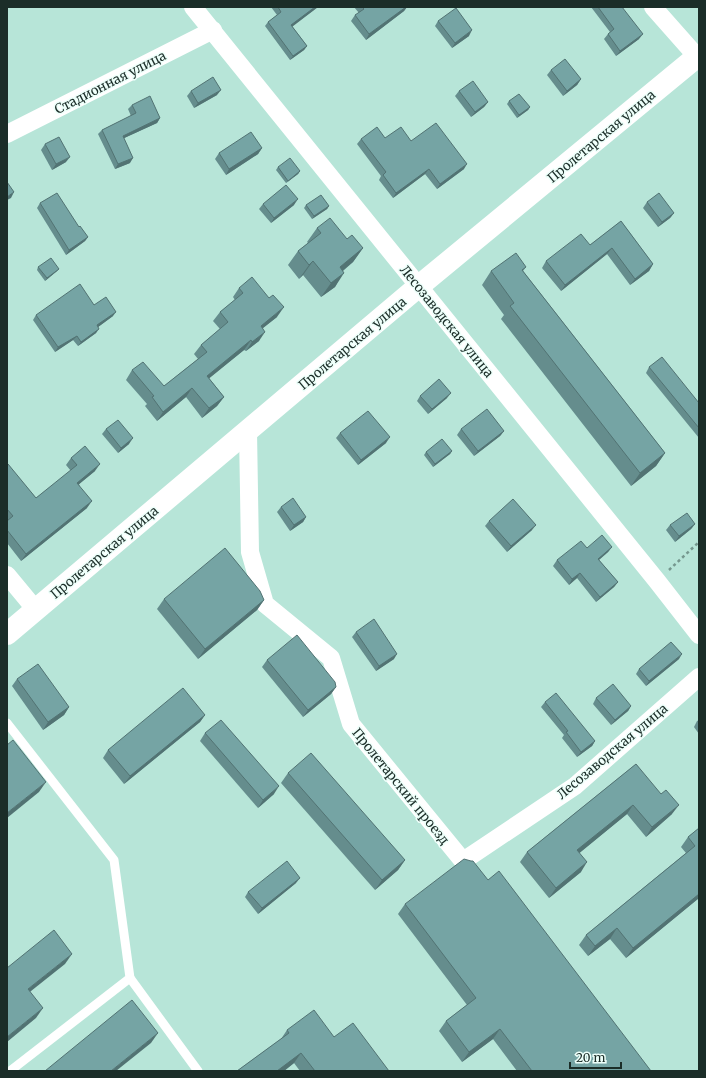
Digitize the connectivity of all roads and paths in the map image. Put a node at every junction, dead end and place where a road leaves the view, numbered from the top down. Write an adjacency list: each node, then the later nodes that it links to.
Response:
1 (193, 7): 3 (street, Лесозаводская улица)
2 (653, 7): 4 (street)
3 (213, 30): 5 (street, Стадионная улица); 6 (street, Лесозаводская улица)
4 (698, 57): 6 (street, Пролетарская улица)
5 (7, 134)
6 (419, 286): 7 (street, Пролетарская улица); 10 (street, Лесозаводская улица)
7 (248, 431): 11 (street, Пролетарская улица); 16 (street, Пролетарский проезд)
8 (699, 542): 10 (path)
9 (7, 575): 11 (street)
10 (657, 581): 13 (street, Лесозаводская улица)
11 (36, 610): 12 (street, Пролетарская улица)
12 (7, 634)
13 (699, 635)
14 (699, 677): 16 (street, Лесозаводская улица)
15 (7, 723): 17 (lane)
16 (463, 861)
17 (130, 978): 18 (lane); 19 (lane)
18 (10, 1071)
19 (198, 1071)

